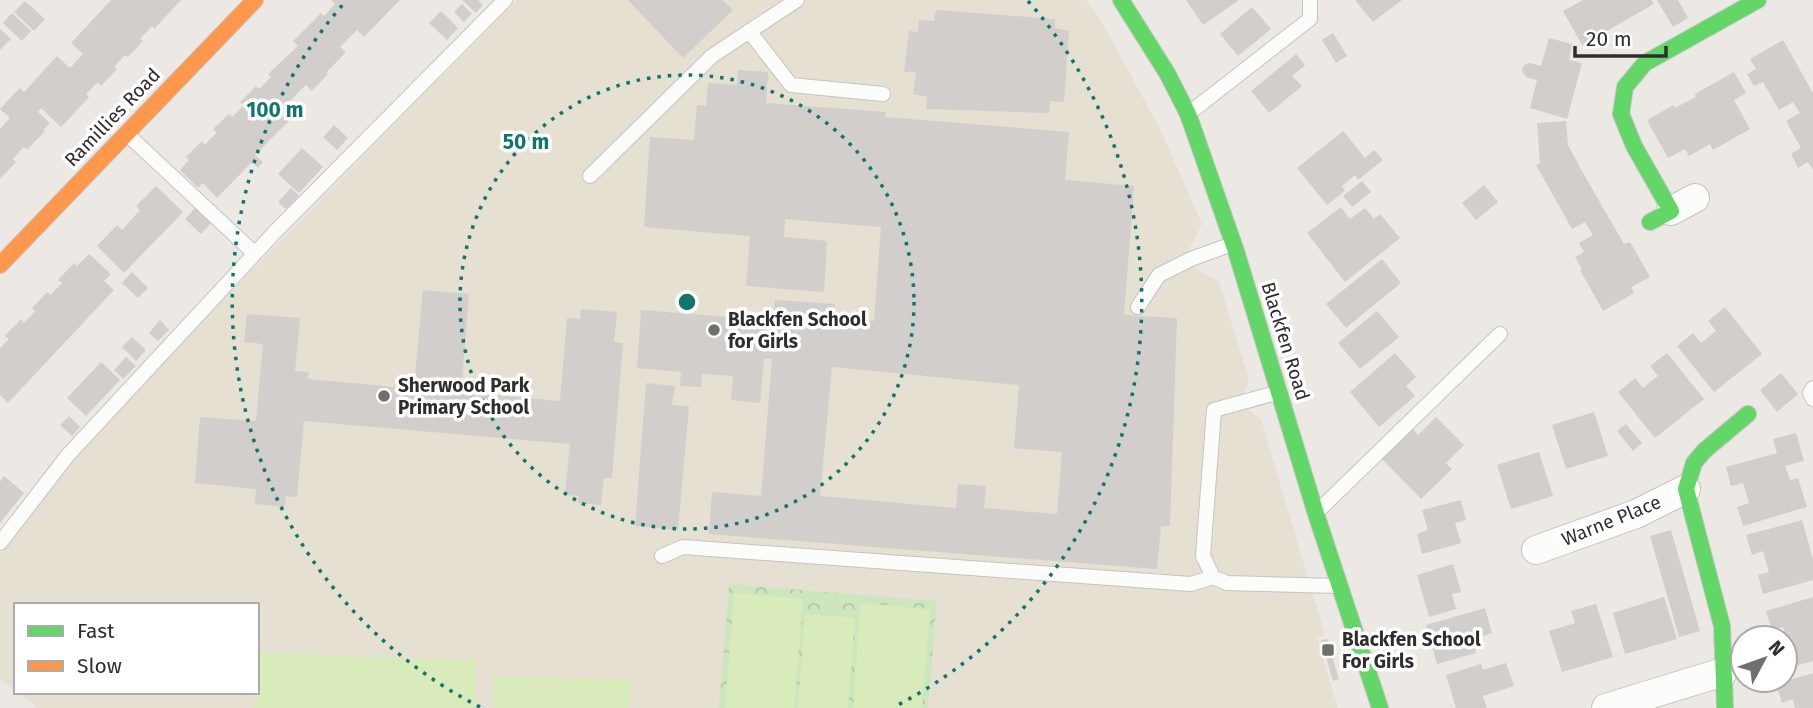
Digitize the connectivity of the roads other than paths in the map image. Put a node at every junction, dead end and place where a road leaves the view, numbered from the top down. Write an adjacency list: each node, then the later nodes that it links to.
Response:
1 (255, 0): 10 (street, Ramillies Road)
2 (505, 0): 14 (lane)
3 (797, 0): 7 (lane)
4 (1121, 0): 9 (street, Blackfen Road)
5 (1310, 0): 9 (lane)
6 (1758, 0): 12 (street)
7 (748, 31): 8 (lane); 11 (lane)
8 (883, 94)
9 (1188, 114): 13 (street, Blackfen Road)
10 (126, 133): 14 (lane); 15 (street, Ramillies Road)
11 (590, 176)
12 (1672, 210)
13 (1233, 244): 16 (lane); 19 (street, Blackfen Road)
14 (254, 254): 24 (lane)
15 (0, 265)
16 (1138, 307)
17 (1500, 334): 23 (lane)
18 (1813, 388): 20 (lane)
19 (1279, 392): 23 (street, Blackfen Road); 27 (lane)
20 (1813, 399)
21 (1748, 414): 22 (street)
22 (1686, 489): 25 (street, Warne Place); 29 (street)
23 (1316, 514): 28 (street, Blackfen Road)
24 (0, 543)
25 (1536, 550)
26 (662, 556): 27 (lane)
27 (1213, 577): 28 (lane)
28 (1340, 586): 30 (street, Blackfen Road)
29 (1723, 672): 31 (street); 32 (street)
30 (1380, 708)
31 (1606, 708)
32 (1725, 708)

